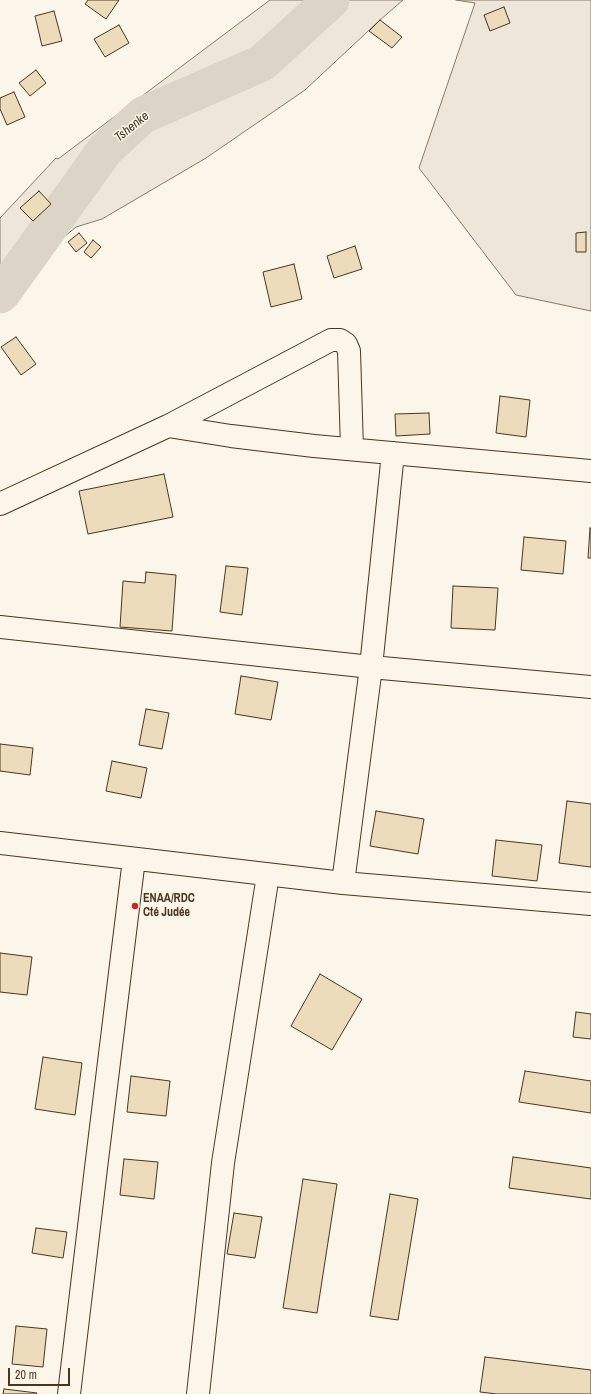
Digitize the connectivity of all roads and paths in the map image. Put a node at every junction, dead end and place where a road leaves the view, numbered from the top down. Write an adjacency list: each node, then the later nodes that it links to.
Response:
1 (168, 426): 2 (street); 2 (street); 5 (street)
2 (352, 449): 3 (street)
3 (393, 453): 4 (street); 7 (street)
4 (591, 472)
5 (0, 504)
6 (0, 627): 7 (street)
7 (371, 667): 8 (street); 12 (street)
8 (591, 687)
9 (0, 843): 10 (street)
10 (134, 859): 11 (street); 14 (street)
11 (268, 875): 12 (street); 15 (street)
12 (343, 883): 13 (street)
13 (591, 904)
14 (69, 1394)
15 (198, 1394)

